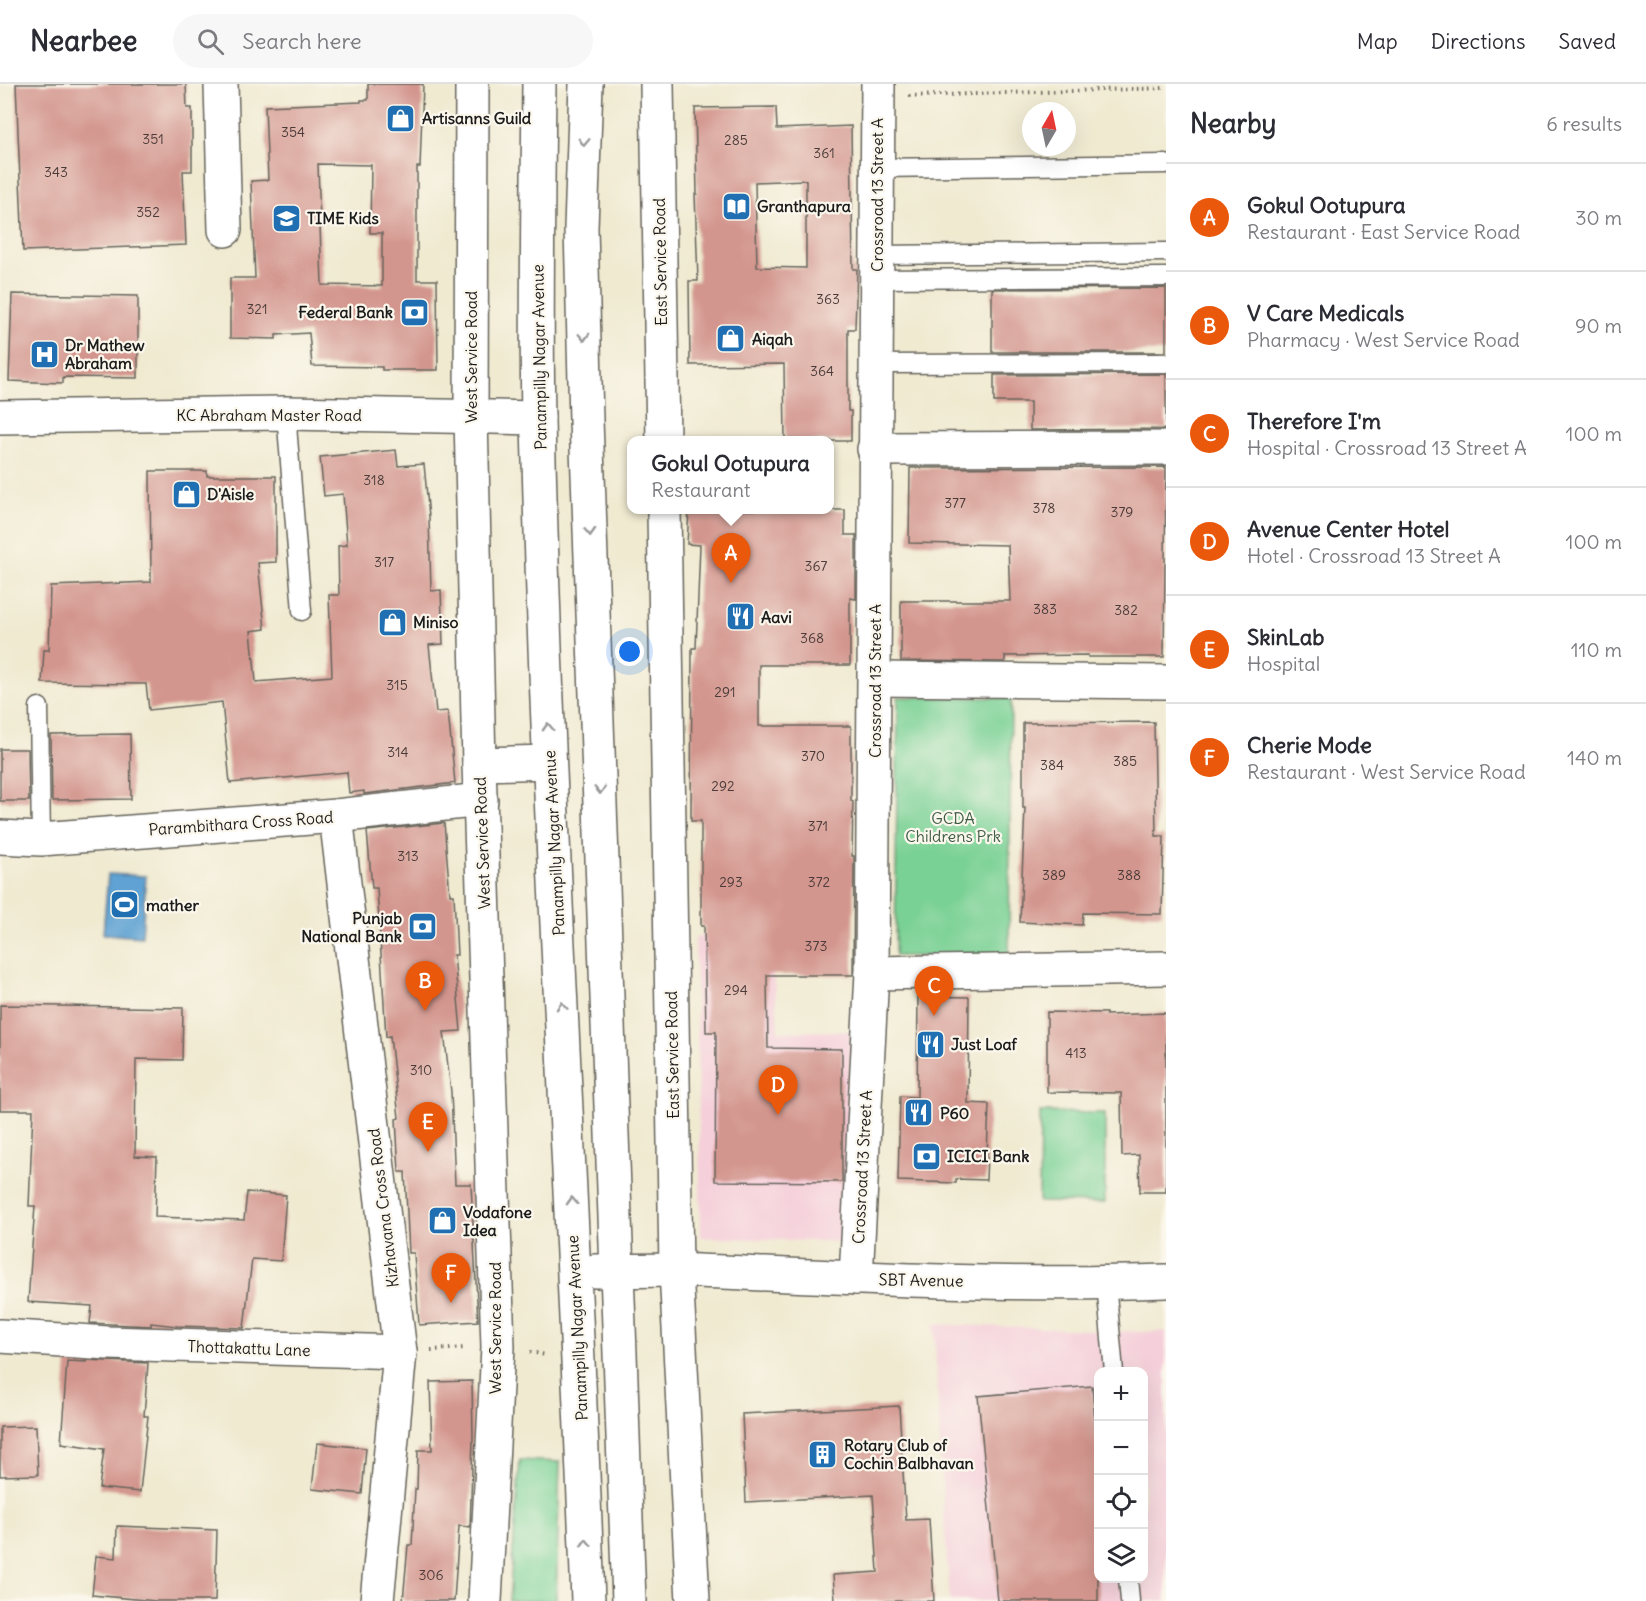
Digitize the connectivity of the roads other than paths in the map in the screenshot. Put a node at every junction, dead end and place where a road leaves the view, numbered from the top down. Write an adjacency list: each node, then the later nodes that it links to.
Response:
1 (221, 84): 9 (street)
2 (472, 84): 17 (street, West Service Road)
3 (539, 84): 18 (street, Panampilly Nagar Avenue)
4 (586, 84): 37 (street, one-way to 37)
5 (657, 84): 19 (street, East Service Road)
6 (878, 90): 8 (street, Crossroad 13 Street A)
7 (1166, 164): 8 (lane)
8 (877, 168): 11 (street, Crossroad 13 Street A)
9 (225, 230)
10 (1166, 252): 11 (lane)
11 (877, 267): 12 (lane); 14 (street, Crossroad 13 Street A)
12 (1166, 277)
13 (1166, 363): 14 (lane)
14 (877, 364): 21 (street, Crossroad 13 Street A)
15 (286, 413): 16 (street, KC Abraham Master Road); 17 (street, KC Abraham Master Road); 23 (lane)
16 (0, 417)
17 (471, 417): 18 (street, KC Abraham Master Road); 28 (street, West Service Road)
18 (538, 418): 27 (street, Panampilly Nagar Avenue, one-way to 18)
19 (663, 436)
20 (1166, 448): 21 (street)
21 (874, 449): 24 (street, Crossroad 13 Street A)
22 (664, 514): 36 (street, East Service Road)
23 (302, 610)
24 (875, 679): 25 (street); 34 (street, Crossroad 13 Street A)
25 (1166, 682)
26 (39, 707): 32 (lane)
27 (549, 762): 28 (street); 35 (street, Panampilly Nagar Avenue, one-way to 27)
28 (479, 764): 29 (street, West Service Road)
29 (481, 800): 30 (street, Parambithara Cross Road); 46 (street, West Service Road)
30 (336, 816): 32 (street, Parambithara Cross Road); 42 (street, Kizhavana Cross Road)
31 (0, 837): 32 (street, Parambithara Cross Road)
32 (41, 838)
33 (1166, 968): 34 (street)
34 (872, 973): 38 (street, Crossroad 13 Street A)
35 (575, 1270): 37 (street, SBT Avenue); 47 (street, Panampilly Nagar Avenue, one-way to 35)
36 (676, 1270): 37 (street, SBT Avenue); 38 (street, SBT Avenue); 49 (street, East Service Road)
37 (617, 1271): 48 (street)
38 (856, 1278): 40 (street, SBT Avenue)
39 (1166, 1281): 40 (street, SBT Avenue)
40 (1107, 1283): 43 (lane)
41 (0, 1336): 42 (street, Thottakattu Lane)
42 (400, 1352): 45 (street, Kizhavana Cross Road)
43 (1114, 1367)
44 (1128, 1583): 50 (lane)
45 (377, 1601)
46 (484, 1601)
47 (588, 1601)
48 (629, 1601)
49 (693, 1601)
50 (1130, 1601)

